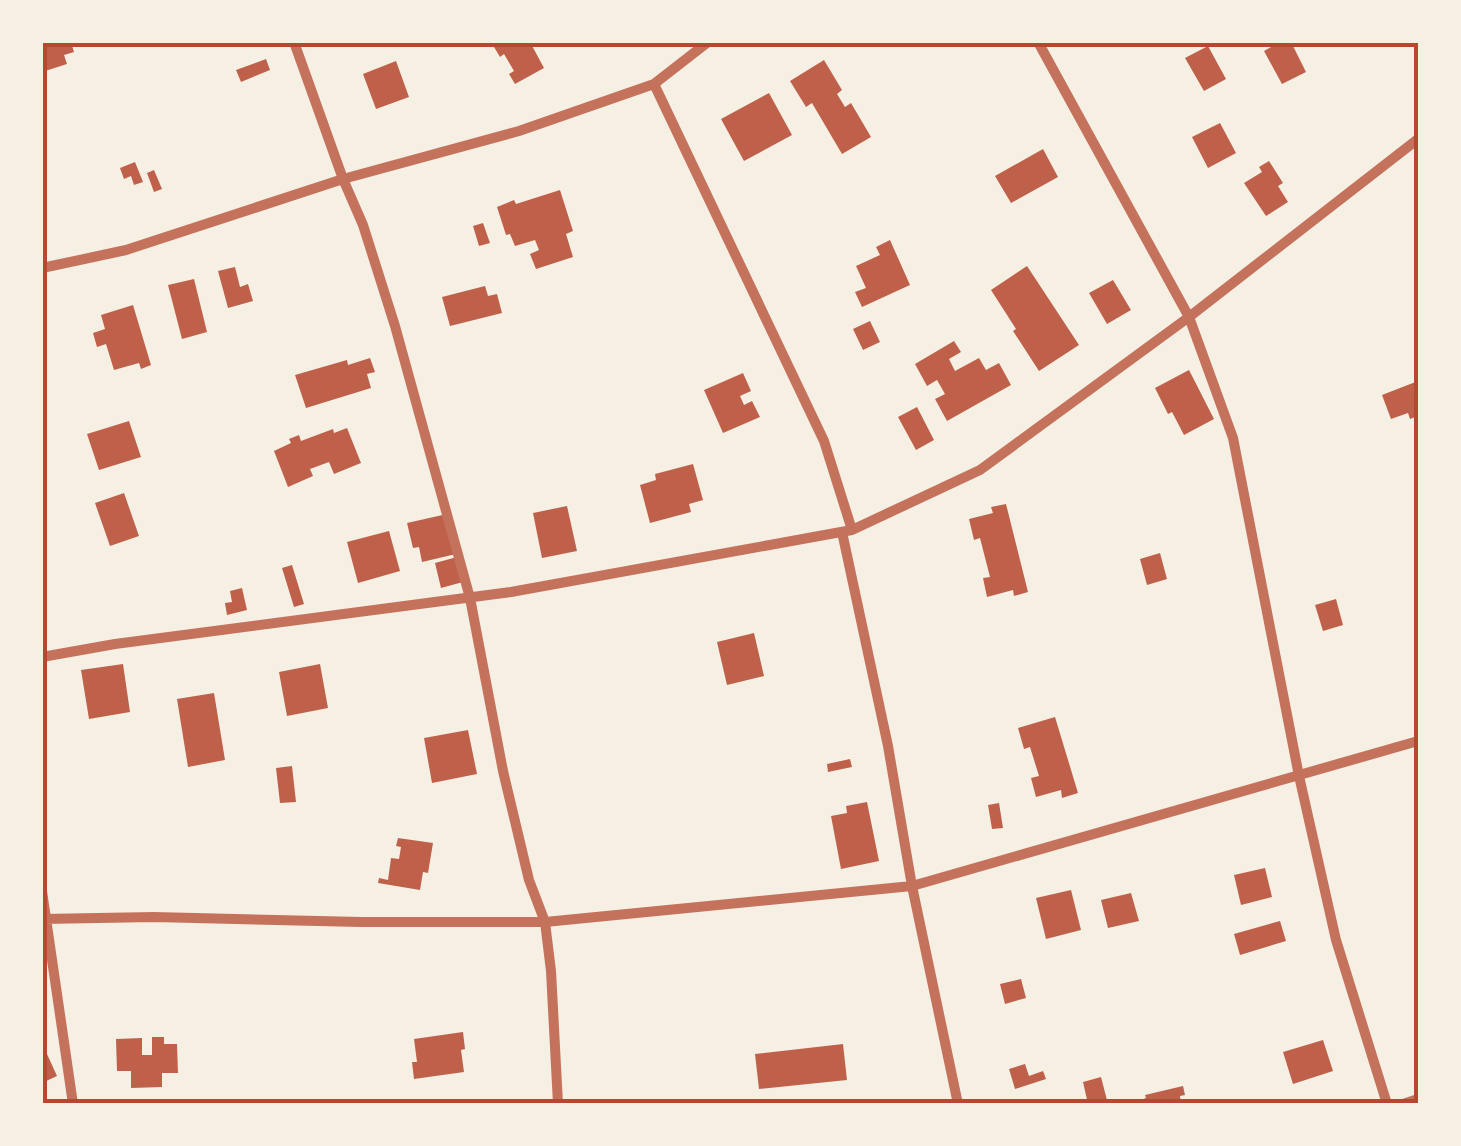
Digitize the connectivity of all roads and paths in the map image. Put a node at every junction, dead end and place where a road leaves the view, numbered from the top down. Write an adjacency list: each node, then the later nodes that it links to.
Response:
1 (294, 42): 6 (street)
2 (708, 42): 4 (street)
3 (1038, 42): 8 (street)
4 (654, 84): 6 (street); 9 (street)
5 (1418, 138): 8 (street)
6 (342, 179): 7 (street); 10 (street)
7 (42, 268)
8 (1189, 317): 9 (street); 13 (street)
9 (847, 531): 10 (street); 14 (street)
10 (470, 598): 11 (street); 17 (street)
11 (42, 658)
12 (1418, 741): 13 (street)
13 (1299, 776): 14 (street); 22 (street)
14 (912, 886): 17 (street); 21 (street)
15 (42, 891): 16 (street)
16 (44, 919): 17 (street); 19 (street)
17 (545, 922): 20 (street)
18 (1418, 1099): 23 (street)
19 (73, 1104)
20 (558, 1104)
21 (958, 1104)
22 (1387, 1104)
23 (1402, 1104)

